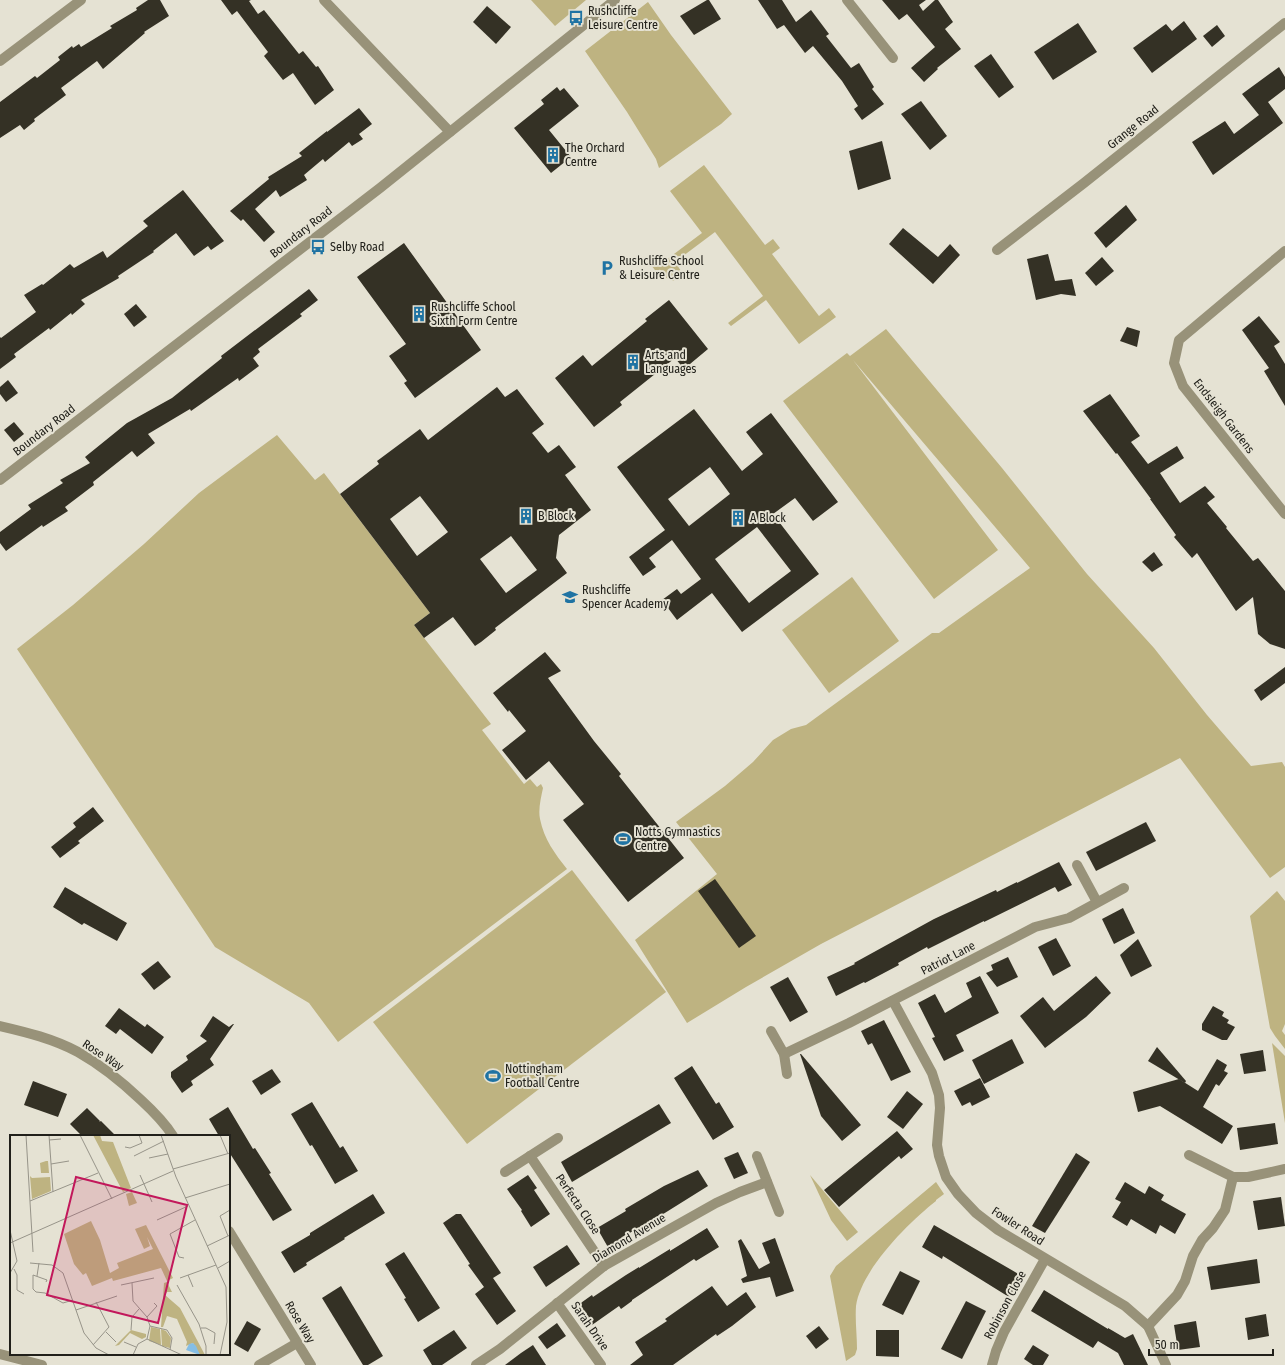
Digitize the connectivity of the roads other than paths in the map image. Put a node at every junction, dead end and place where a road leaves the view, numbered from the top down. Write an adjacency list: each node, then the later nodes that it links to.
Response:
1 (81, 0): 7 (street)
2 (324, 0): 8 (street)
3 (615, 0): 8 (street, Boundary Road)
4 (847, 0): 6 (street)
5 (1285, 23): 9 (street, Grange Road)
6 (893, 58)
7 (0, 62)
8 (450, 132): 11 (street, Boundary Road)
9 (996, 250)
10 (1285, 251): 12 (street, Endsleigh Gardens)
11 (0, 480)
12 (1285, 514)
13 (1077, 865): 15 (street)
14 (1124, 888): 15 (street, Patriot Lane)
15 (1097, 902): 16 (street, Patriot Lane)
16 (893, 1001): 19 (street, Patriot Lane); 32 (street, Fowler Road)
17 (0, 1026): 21 (street, Rose Way)
18 (771, 1031): 19 (street)
19 (784, 1054): 20 (street)
20 (787, 1074)
21 (172, 1135)
22 (558, 1138): 24 (street)
23 (1189, 1155): 28 (street)
24 (530, 1156): 27 (street); 33 (street, Perfecta Close)
25 (757, 1156): 29 (street)
26 (1285, 1169): 28 (street)
27 (506, 1172)
28 (1233, 1177): 35 (street)
29 (768, 1182): 30 (street); 33 (street, Diamond Avenue)
30 (779, 1212)
31 (230, 1232): 36 (street, Rose Way)
32 (1045, 1259): 35 (street, Fowler Road); 43 (street, Robinson Close)
33 (604, 1266): 34 (street, Diamond Avenue)
34 (557, 1303): 41 (street, Diamond Avenue); 42 (street, Sarah Drive)
35 (1148, 1326): 44 (street, Fowler Road)
36 (297, 1343): 39 (street); 40 (street, Rose Way)
37 (0, 1354): 38 (street)
38 (42, 1365)
39 (259, 1365)
40 (310, 1365)
41 (476, 1365)
42 (601, 1365)
43 (992, 1365)
44 (1166, 1365)

